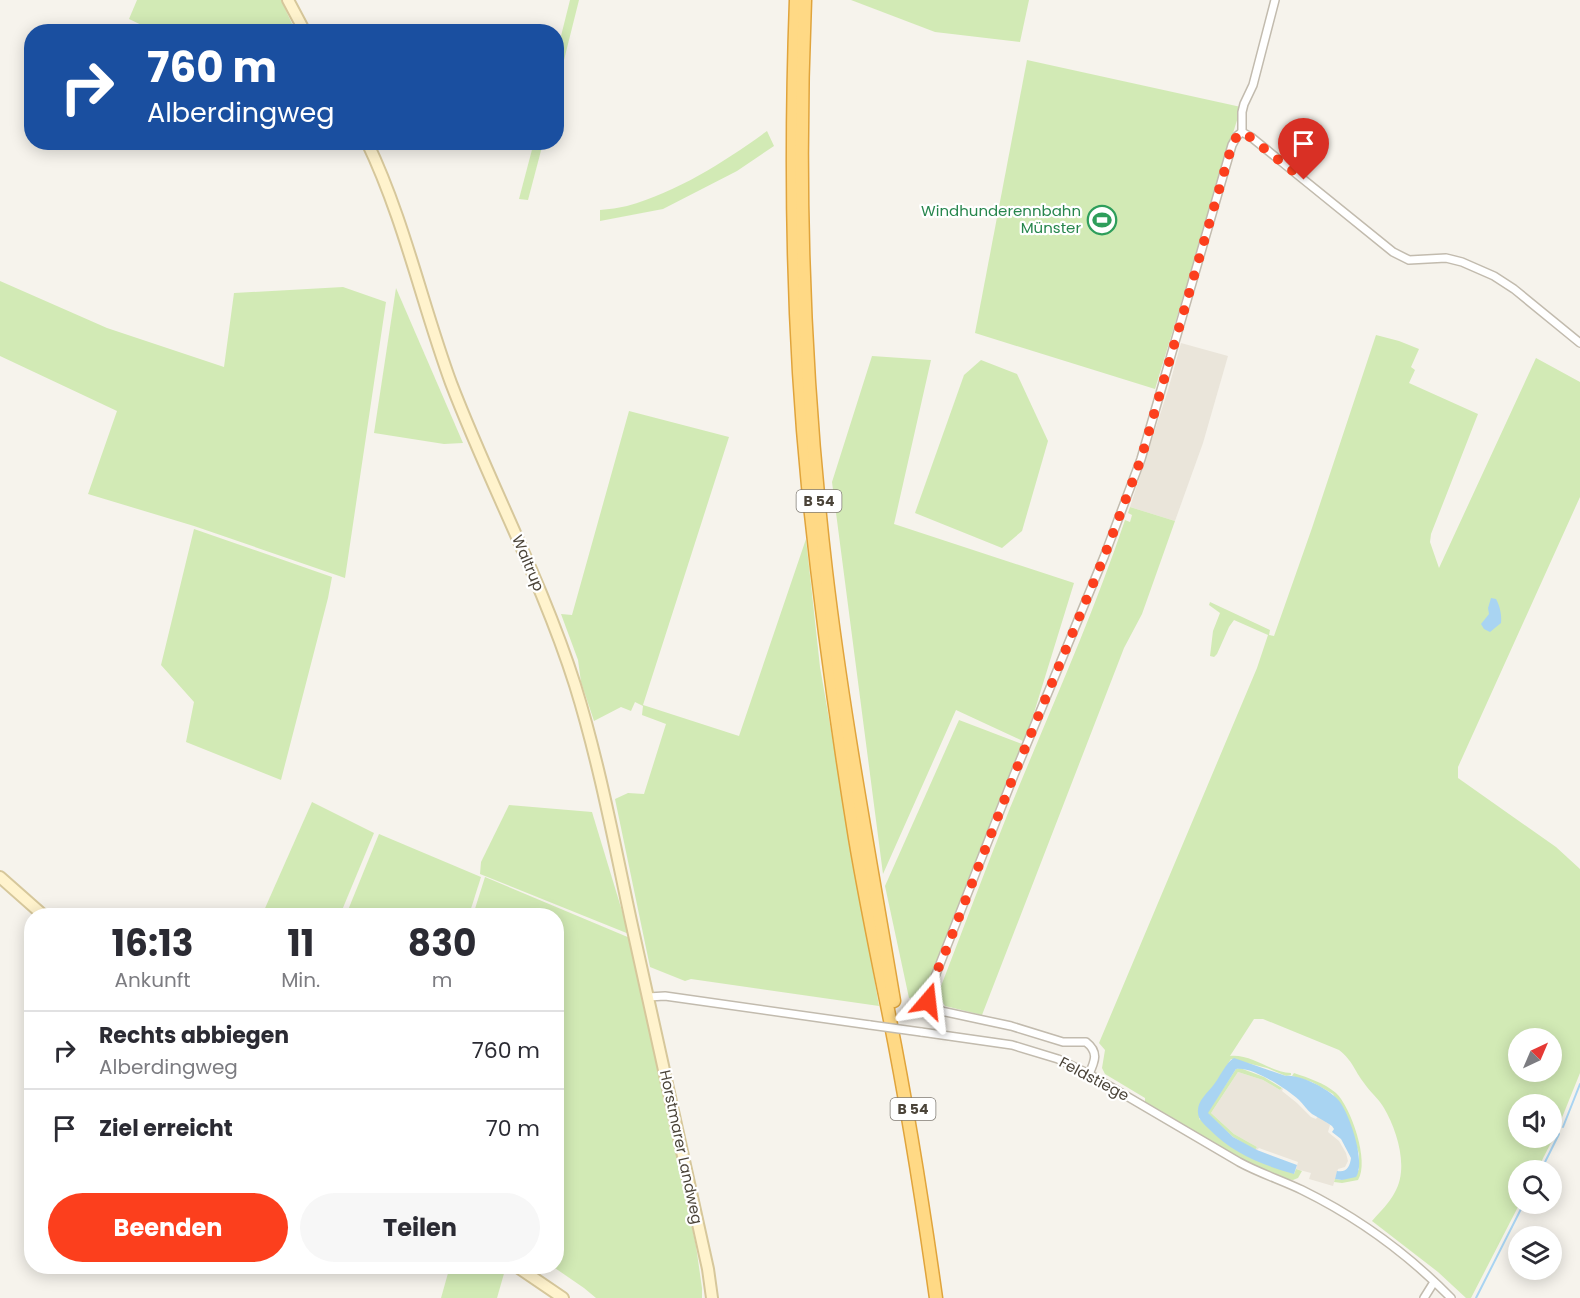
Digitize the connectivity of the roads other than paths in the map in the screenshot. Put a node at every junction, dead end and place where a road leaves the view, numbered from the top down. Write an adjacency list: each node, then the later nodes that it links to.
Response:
1 (288, 0): 5 (main road)
2 (796, 0): 17 (highway, B 54)
3 (805, 0): 18 (highway, B 54)
4 (1275, 0): 6 (street)
5 (301, 24)
6 (1242, 132): 8 (street); 12 (street)
7 (370, 150): 11 (main road, Waltrup)
8 (1580, 343)
9 (0, 878): 10 (main road)
10 (35, 908)
11 (648, 997): 12 (street, Feldstiege, bridge); 16 (main road, Horstmarer Landweg)
12 (1089, 1074): 14 (street, Feldstiege)
13 (528, 1274): 15 (main road)
14 (1434, 1282): 19 (street); 20 (street, Feldstiege)
15 (562, 1298)
16 (712, 1298)
17 (936, 1298)
18 (944, 1298)
19 (1424, 1298)
20 (1451, 1298)

